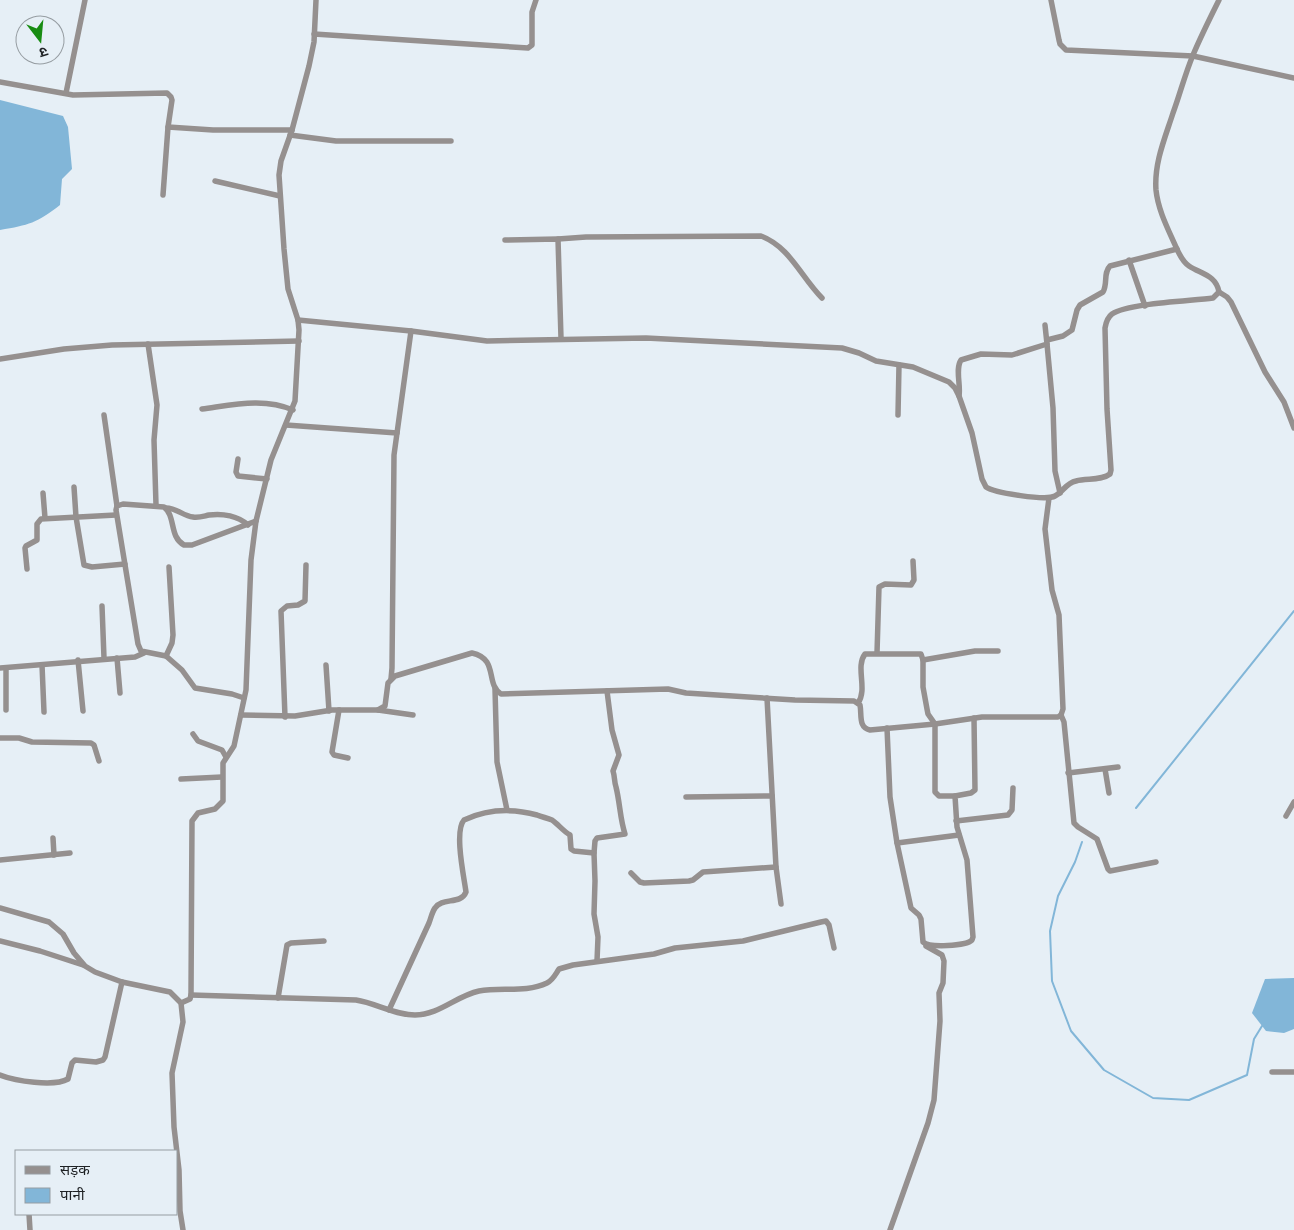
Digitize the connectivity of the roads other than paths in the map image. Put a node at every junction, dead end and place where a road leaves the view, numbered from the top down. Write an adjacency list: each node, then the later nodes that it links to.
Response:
1 (85, 0): 10 (street)
2 (316, 0): 6 (street)
3 (536, 0): 6 (street)
4 (1051, 0): 7 (street)
5 (1219, 0): 7 (street)
6 (314, 34): 12 (street)
7 (1193, 56): 8 (street); 19 (street)
8 (1294, 78)
9 (0, 82): 10 (street)
10 (66, 94): 11 (street)
11 (168, 127): 12 (street); 15 (street)
12 (291, 133): 13 (street); 16 (street)
13 (451, 141)
14 (215, 181): 16 (street)
15 (163, 195)
16 (280, 196): 24 (street)
17 (558, 239): 18 (street); 22 (street); 27 (street)
18 (505, 240)
19 (1177, 249): 20 (street); 21 (street)
20 (1129, 260): 23 (street); 29 (street)
21 (1219, 292): 23 (street); 39 (street)
22 (822, 298)
23 (1145, 306): 45 (street)
24 (298, 320): 26 (street); 28 (street)
25 (1045, 325): 29 (street)
26 (411, 331): 27 (street); 40 (street)
27 (561, 338): 32 (street)
28 (299, 341): 30 (street); 35 (street)
29 (1047, 342): 33 (street); 45 (street)
30 (148, 344): 31 (street); 47 (street)
31 (0, 359)
32 (899, 365): 33 (street); 37 (street)
33 (959, 396): 46 (street)
34 (202, 410): 35 (street)
35 (292, 410): 38 (street)
36 (104, 415): 48 (street)
37 (898, 415)
38 (286, 425): 40 (street); 42 (street)
39 (1294, 428)
40 (397, 433): 72 (street)
41 (238, 459): 42 (street)
42 (266, 479): 53 (street)
43 (74, 487): 51 (street)
44 (43, 493): 52 (street)
45 (1060, 493): 46 (street)
46 (1049, 498): 87 (street)
47 (156, 505): 48 (street); 49 (street)
48 (117, 506): 50 (street)
49 (166, 508): 54 (street); 54 (street)
50 (116, 515): 51 (street); 56 (street)
51 (76, 517): 52 (street); 56 (street)
52 (44, 518): 59 (street)
53 (256, 522): 54 (street); 76 (street)
54 (248, 525)
55 (913, 560): 63 (street)
56 (125, 564): 62 (street)
57 (306, 565): 88 (street)
58 (169, 568): 64 (street)
59 (27, 569)
60 (102, 606): 65 (street)
61 (998, 651): 68 (street)
62 (144, 653): 64 (street); 66 (street)
63 (877, 653): 68 (street); 78 (street)
64 (166, 656): 76 (street)
65 (104, 658): 66 (street); 67 (street)
66 (117, 658): 75 (street)
67 (78, 660): 69 (street); 83 (street)
68 (923, 660): 90 (street)
69 (42, 665): 71 (street); 84 (street)
70 (326, 665): 80 (street)
71 (3, 668): 79 (street)
72 (391, 679): 73 (street); 82 (street)
73 (495, 689): 74 (street); 108 (street)
74 (607, 691): 77 (street); 115 (street)
75 (120, 693)
76 (244, 698): 85 (street)
77 (767, 698): 78 (street); 105 (street)
78 (858, 702): 91 (street)
79 (6, 710)
80 (329, 710): 81 (street); 88 (street)
81 (339, 710): 82 (street); 95 (street)
82 (378, 710): 86 (street)
83 (83, 711)
84 (44, 712)
85 (241, 715): 88 (street); 94 (street)
86 (413, 715)
87 (1061, 715): 89 (street); 99 (street)
88 (285, 716)
89 (974, 718): 90 (street); 106 (street)
90 (935, 724): 91 (street); 106 (street)
91 (887, 728): 113 (street)
92 (193, 734): 94 (street)
93 (0, 738): 96 (street)
94 (226, 757): 100 (street)
95 (348, 758)
96 (99, 761)
97 (1118, 767): 98 (street)
98 (1105, 768): 99 (street); 103 (street)
99 (1068, 773): 118 (street)
100 (222, 777): 101 (street); 130 (street)
101 (181, 779)
102 (1013, 788): 110 (street)
103 (1109, 794)
104 (686, 796): 105 (street)
105 (772, 796): 119 (street)
106 (955, 796): 110 (street)
107 (1294, 802): 109 (street)
108 (507, 810): 115 (street); 133 (street)
109 (1286, 816)
110 (956, 821): 111 (street)
111 (959, 835): 113 (street); 125 (street)
112 (53, 838): 116 (street)
113 (897, 843): 125 (street)
114 (70, 853): 116 (street)
115 (594, 853): 127 (street)
116 (54, 855): 117 (street)
117 (0, 860)
118 (1156, 862)
119 (776, 866): 120 (street); 121 (street)
120 (631, 873)
121 (781, 904)
122 (0, 908): 128 (street)
123 (0, 941): 128 (street)
124 (324, 941): 131 (street)
125 (925, 945): 142 (street)
126 (834, 948): 127 (street)
127 (597, 962): 133 (street)
128 (85, 966): 129 (street)
129 (122, 982): 132 (street); 136 (street)
130 (191, 995): 131 (street); 132 (street)
131 (278, 998): 133 (street)
132 (181, 1003): 137 (street)
133 (389, 1010)
134 (1272, 1072): 135 (street)
135 (1294, 1072)
136 (0, 1075)
137 (176, 1150)
138 (178, 1170): 141 (street)
139 (29, 1215): 140 (street)
140 (30, 1230)
141 (183, 1230)
142 (890, 1230)

